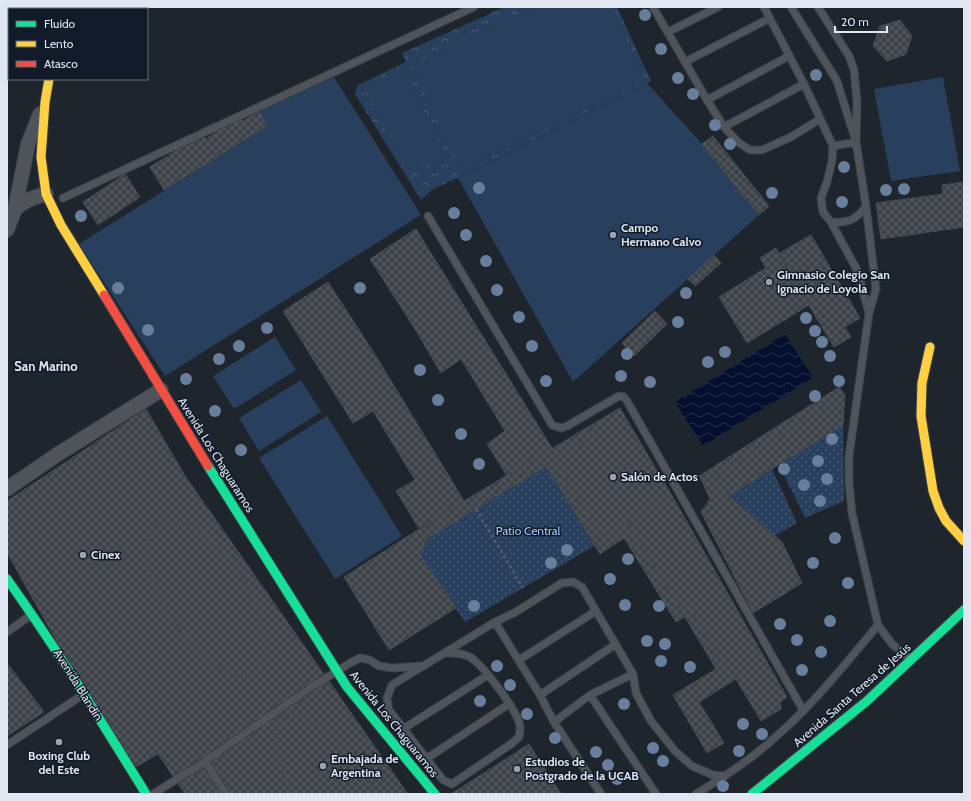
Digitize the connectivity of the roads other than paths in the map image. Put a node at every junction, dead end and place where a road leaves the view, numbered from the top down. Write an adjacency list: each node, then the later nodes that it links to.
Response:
1 (474, 7): 20 (lane)
2 (653, 7): 8 (lane)
3 (718, 7): 8 (lane)
4 (764, 7): 7 (lane)
5 (791, 7): 17 (lane)
6 (818, 7): 17 (lane)
7 (770, 18): 9 (lane); 10 (lane)
8 (668, 32): 10 (lane)
9 (789, 56): 12 (lane); 13 (lane)
10 (685, 62): 13 (lane)
11 (49, 80): 14 (street, Avenida Los Chaguaramos)
12 (804, 84): 15 (lane); 16 (lane)
13 (707, 100): 16 (lane)
14 (45, 102): 19 (street, Avenida Los Chaguaramos); 22 (street)
15 (820, 119): 16 (lane); 18 (lane)
16 (724, 127)
17 (856, 142): 18 (lane); 21 (lane)
18 (833, 146): 24 (lane)
19 (46, 194): 22 (street); 28 (street, Avenida Los Chaguaramos)
20 (63, 198)
21 (866, 206): 24 (lane); 26 (lane)
22 (15, 209): 25 (street)
23 (428, 216): 50 (lane)
24 (831, 222): 26 (lane)
25 (7, 230)
26 (870, 313): 36 (lane)
27 (930, 346): 30 (street)
28 (161, 390): 29 (street); 43 (street, Avenida Los Chaguaramos)
29 (7, 489)
30 (964, 542)
31 (7, 579): 34 (street, Avenida Blandín)
32 (964, 610): 41 (street, Avenida Santa Teresa de Jesús)
33 (596, 611): 35 (lane); 38 (lane); 40 (lane)
34 (32, 614): 37 (lane); 46 (street, Avenida Blandín)
35 (495, 622): 39 (lane); 40 (lane)
36 (878, 625): 41 (lane); 50 (lane)
37 (7, 632)
38 (616, 644): 44 (lane); 47 (lane)
39 (446, 653): 42 (lane); 45 (lane)
40 (519, 660): 47 (lane)
41 (912, 660): 64 (street, Avenida Santa Teresa de Jesús)
42 (422, 666): 43 (lane); 52 (lane)
43 (337, 671): 55 (lane); 60 (street, Avenida Los Chaguaramos)
44 (633, 674): 48 (lane); 56 (lane)
45 (488, 675): 49 (lane); 52 (lane)
46 (84, 694): 53 (lane); 57 (street, Avenida Blandín)
47 (540, 695): 51 (lane)
48 (590, 695): 51 (lane); 62 (lane)
49 (509, 704): 54 (lane); 54 (lane)
50 (803, 710): 56 (lane)
51 (554, 722): 61 (lane)
52 (403, 728): 54 (lane)
53 (7, 745)
54 (426, 759)
55 (205, 761): 58 (lane); 59 (lane)
56 (725, 776): 63 (lane)
57 (146, 794)
58 (154, 794)
59 (226, 794)
60 (435, 794)
61 (601, 794)
62 (656, 794)
63 (696, 794)
64 (752, 794)

